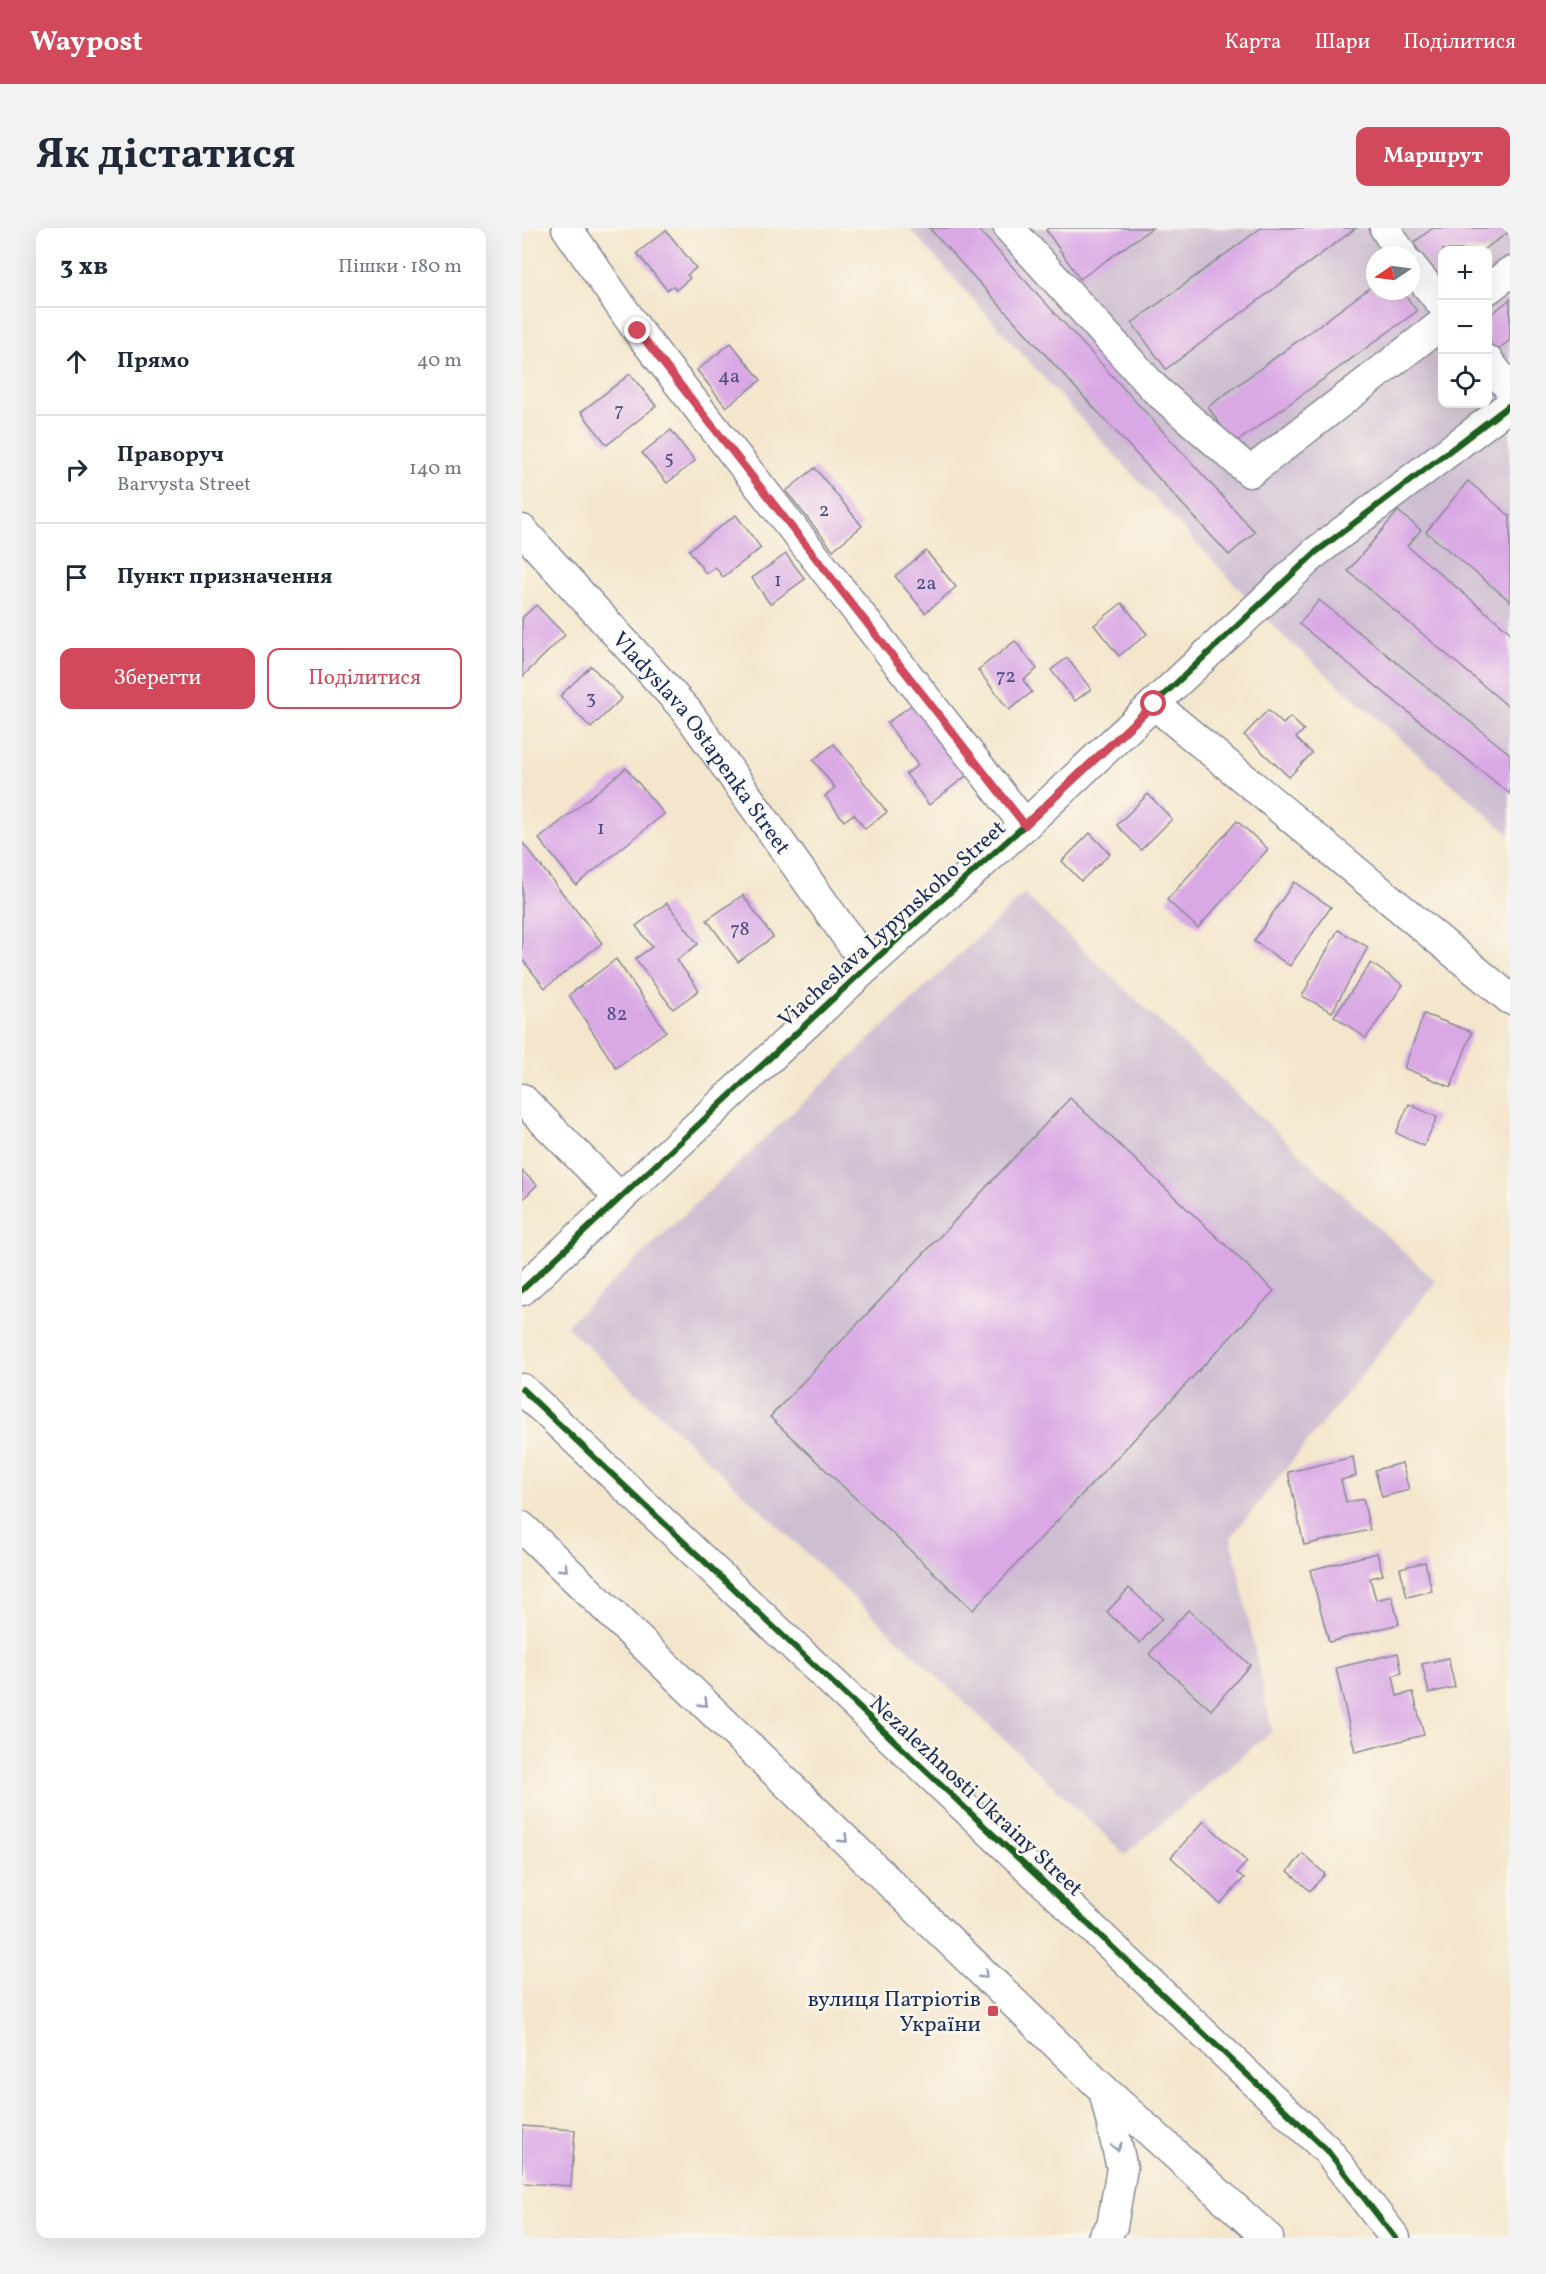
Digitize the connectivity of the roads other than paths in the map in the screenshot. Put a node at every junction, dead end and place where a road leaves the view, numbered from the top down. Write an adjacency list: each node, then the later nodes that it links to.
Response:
1 (567, 228): 15 (street)
2 (1009, 228): 9 (street)
3 (1385, 228): 4 (street)
4 (1396, 246)
5 (1510, 272): 7 (street)
6 (1420, 277): 8 (street)
7 (1492, 286)
8 (1439, 300)
9 (1438, 327)
10 (1492, 366): 11 (street)
11 (1510, 389)
12 (1510, 405): 14 (street, Viacheslava Lypynskoho Street)
13 (522, 530): 16 (street, Vladyslava Ostapenka Street)
14 (1154, 704): 15 (street, Viacheslava Lypynskoho Street); 17 (street)
15 (1025, 825): 16 (street, Viacheslava Lypynskoho Street)
16 (868, 966): 19 (street, Viacheslava Lypynskoho Street)
17 (1510, 999)
18 (522, 1099): 19 (street)
19 (620, 1198): 20 (street, Viacheslava Lypynskoho Street)
20 (522, 1290)
21 (522, 1389): 26 (street, Nezalezhnosti Ukrainy Street)
22 (522, 1527): 23 (street, one-way to 23)
23 (1104, 2090): 24 (street, one-way to 24); 25 (street)
24 (1103, 2238)
25 (1268, 2238)
26 (1395, 2238)

